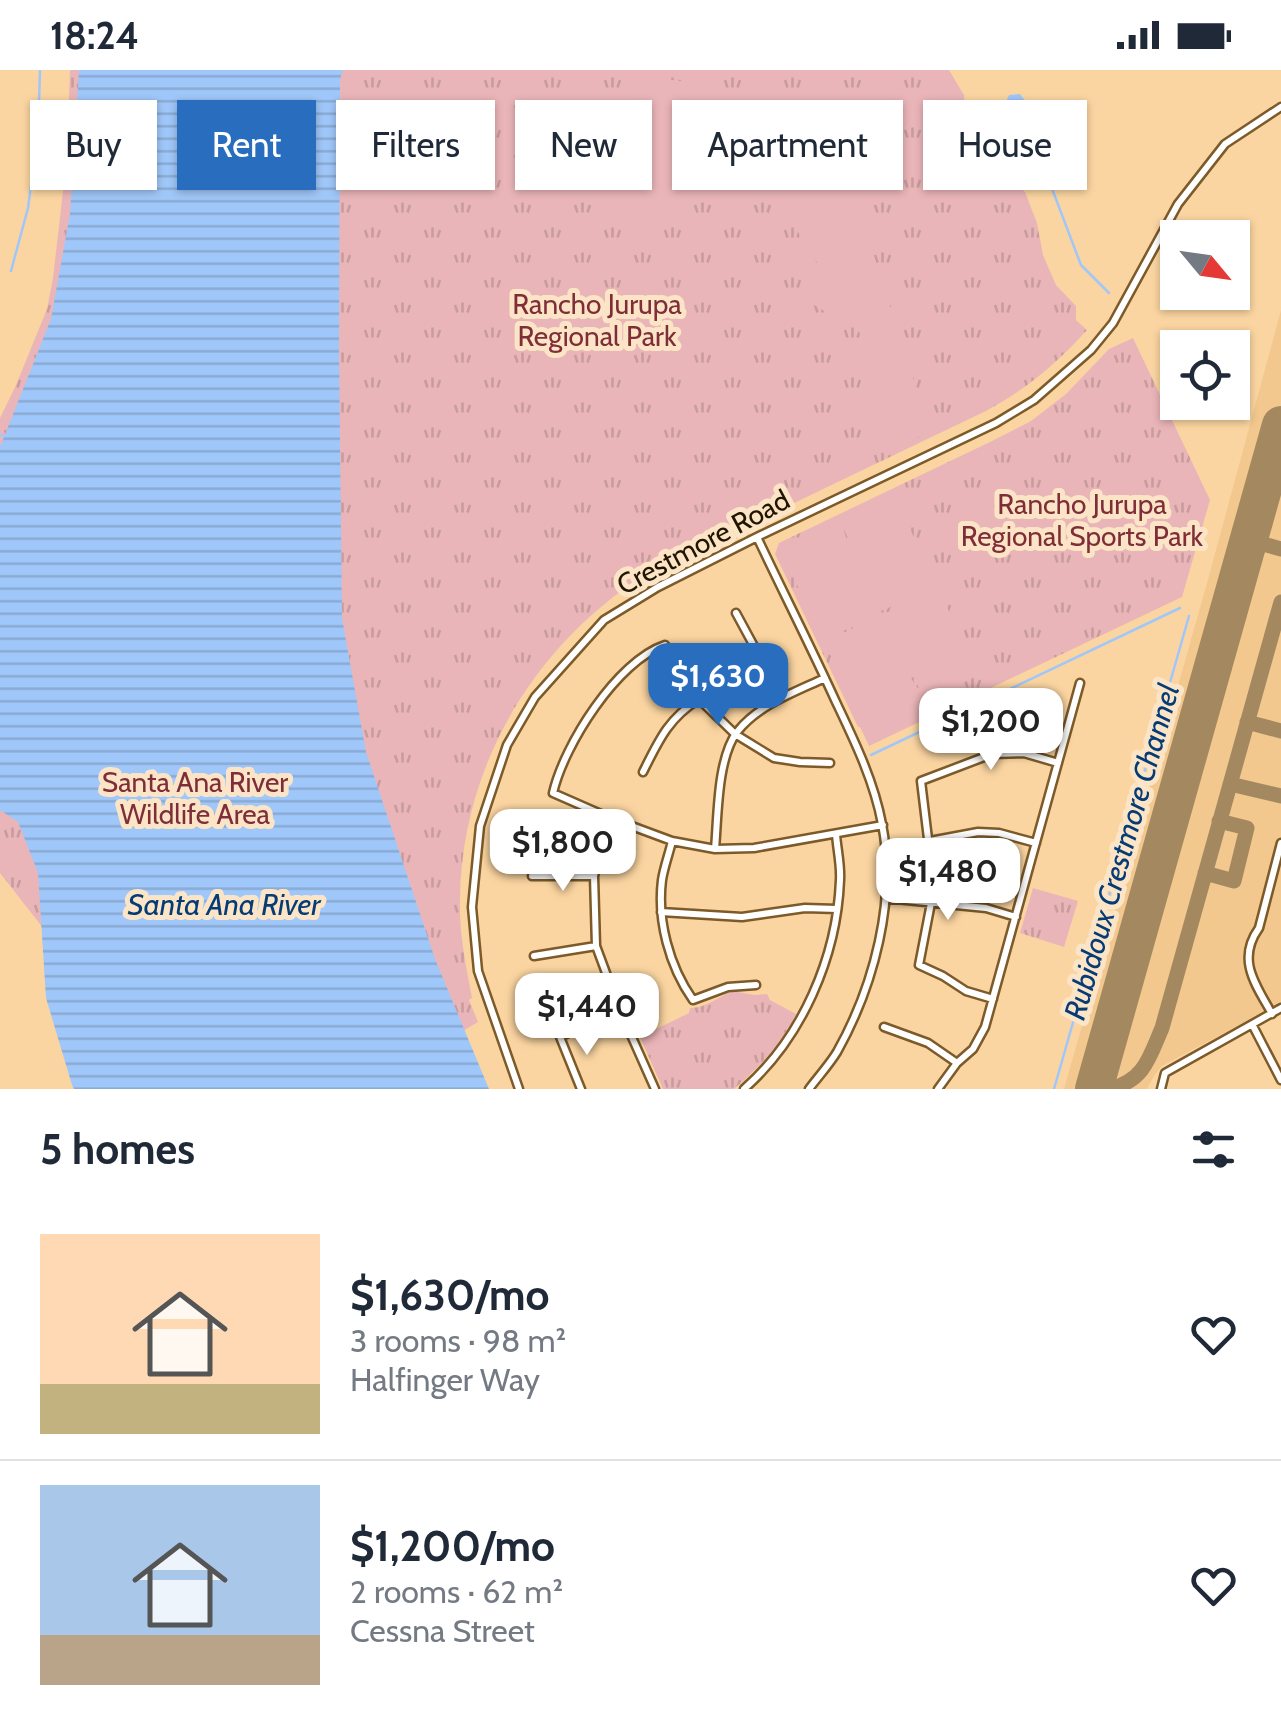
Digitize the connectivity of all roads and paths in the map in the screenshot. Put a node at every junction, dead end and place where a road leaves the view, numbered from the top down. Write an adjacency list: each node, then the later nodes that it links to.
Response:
1 (1281, 107): 2 (street, Crestmore Road)
2 (757, 537): 4 (street); 38 (street, Crestmore Road)
3 (736, 613): 7 (street)
4 (825, 678): 7 (street); 13 (street)
5 (1080, 683): 10 (street)
6 (699, 698): 8 (street); 11 (street); 12 (street)
7 (782, 698): 8 (street)
8 (735, 734): 9 (street); 19 (street)
9 (830, 763)
10 (1058, 763): 15 (street); 17 (street)
11 (642, 772)
12 (610, 818): 16 (street); 21 (street)
13 (883, 826): 14 (street); 22 (street)
14 (836, 834): 19 (street); 24 (street)
15 (930, 841): 17 (street); 23 (street)
16 (672, 842): 19 (street); 25 (street)
17 (1036, 843): 26 (street)
18 (1281, 843): 33 (street)
19 (715, 849)
20 (532, 876): 21 (street)
21 (594, 876): 27 (street)
22 (886, 898): 23 (street); 42 (street)
23 (930, 902): 26 (street); 30 (street)
24 (837, 909): 25 (street); 41 (street)
25 (660, 912): 29 (street)
26 (1016, 917): 30 (street)
27 (596, 946): 28 (street); 31 (street)
28 (534, 956)
29 (756, 985)
30 (993, 999): 36 (street)
31 (620, 1008): 39 (street); 40 (street)
32 (1281, 1008): 33 (street)
33 (1272, 1014): 34 (street)
34 (1254, 1026): 37 (street); 44 (street)
35 (884, 1027): 36 (street)
36 (957, 1063): 43 (street)
37 (1281, 1080)
38 (519, 1089)
39 (580, 1089)
40 (655, 1089)
41 (744, 1089)
42 (809, 1089)
43 (938, 1089)
44 (1161, 1089)

